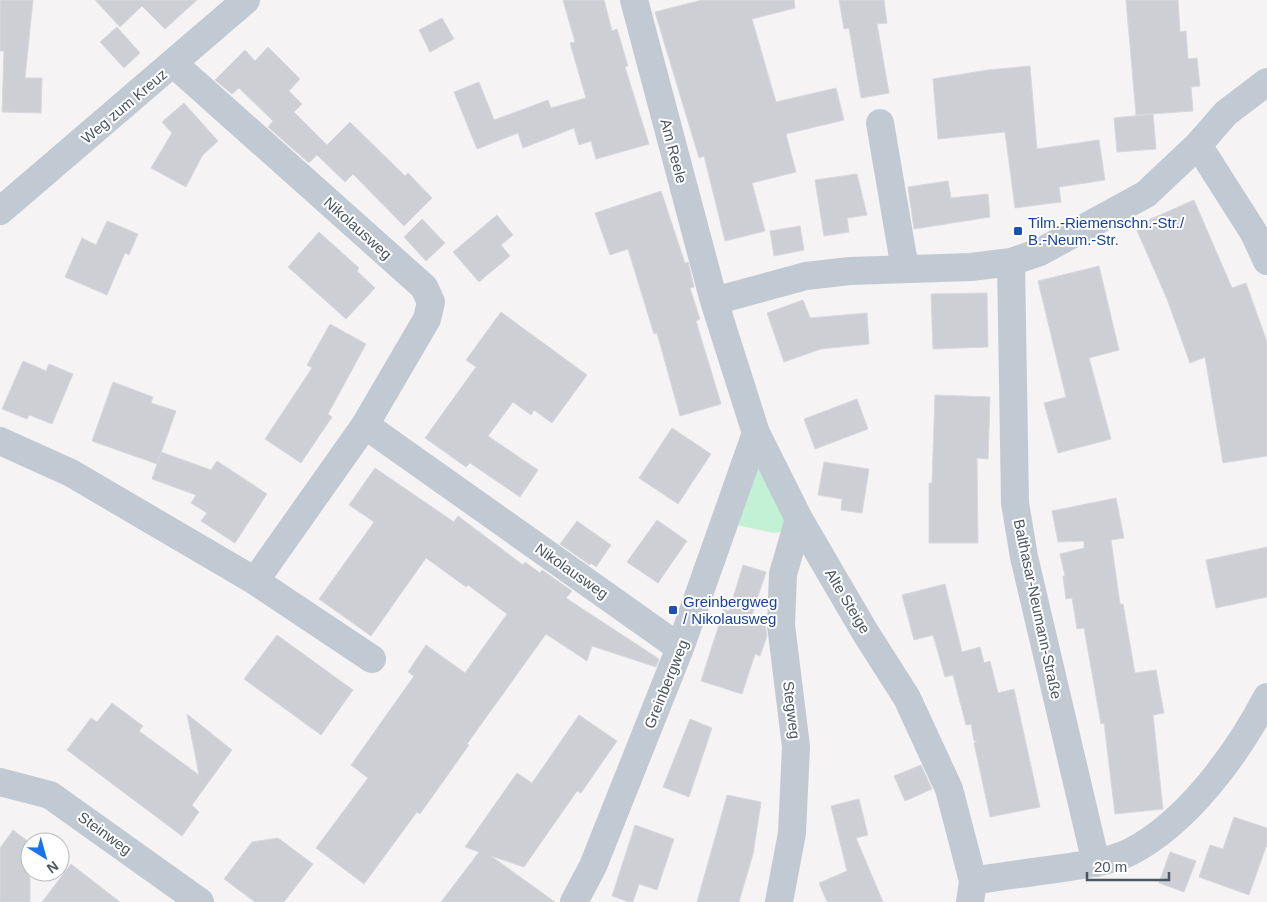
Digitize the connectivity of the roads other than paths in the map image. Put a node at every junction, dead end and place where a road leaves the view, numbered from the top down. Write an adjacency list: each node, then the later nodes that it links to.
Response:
1 (246, 0): 3 (street, Weg zum Kreuz)
2 (634, 0): 11 (street, Am Reele)
3 (174, 64): 7 (street, Weg zum Kreuz); 12 (street, Nikolausweg)
4 (1267, 82): 6 (street)
5 (880, 123): 10 (street)
6 (1198, 145): 8 (street); 9 (street)
7 (0, 211)
8 (1267, 261)
9 (1011, 262): 10 (street); 21 (street, Balthasar-Neumann-Straße)
10 (905, 269): 11 (street)
11 (714, 301): 13 (street, Alte Steige)
12 (365, 425): 16 (street, Nikolausweg); 17 (street, Nikolausweg)
13 (756, 433): 15 (street, Alte Steige); 17 (street, Greinbergweg)
14 (0, 441): 16 (street)
15 (799, 519): 22 (street, Alte Steige); 25 (street, Stegweg)
16 (255, 582): 18 (street)
17 (680, 648): 24 (street, Greinbergweg)
18 (372, 659)
19 (1267, 698): 21 (street)
20 (0, 782): 23 (street, Steinweg)
21 (1096, 863): 22 (street)
22 (971, 892)
23 (200, 902)
24 (574, 902)
25 (779, 902)

